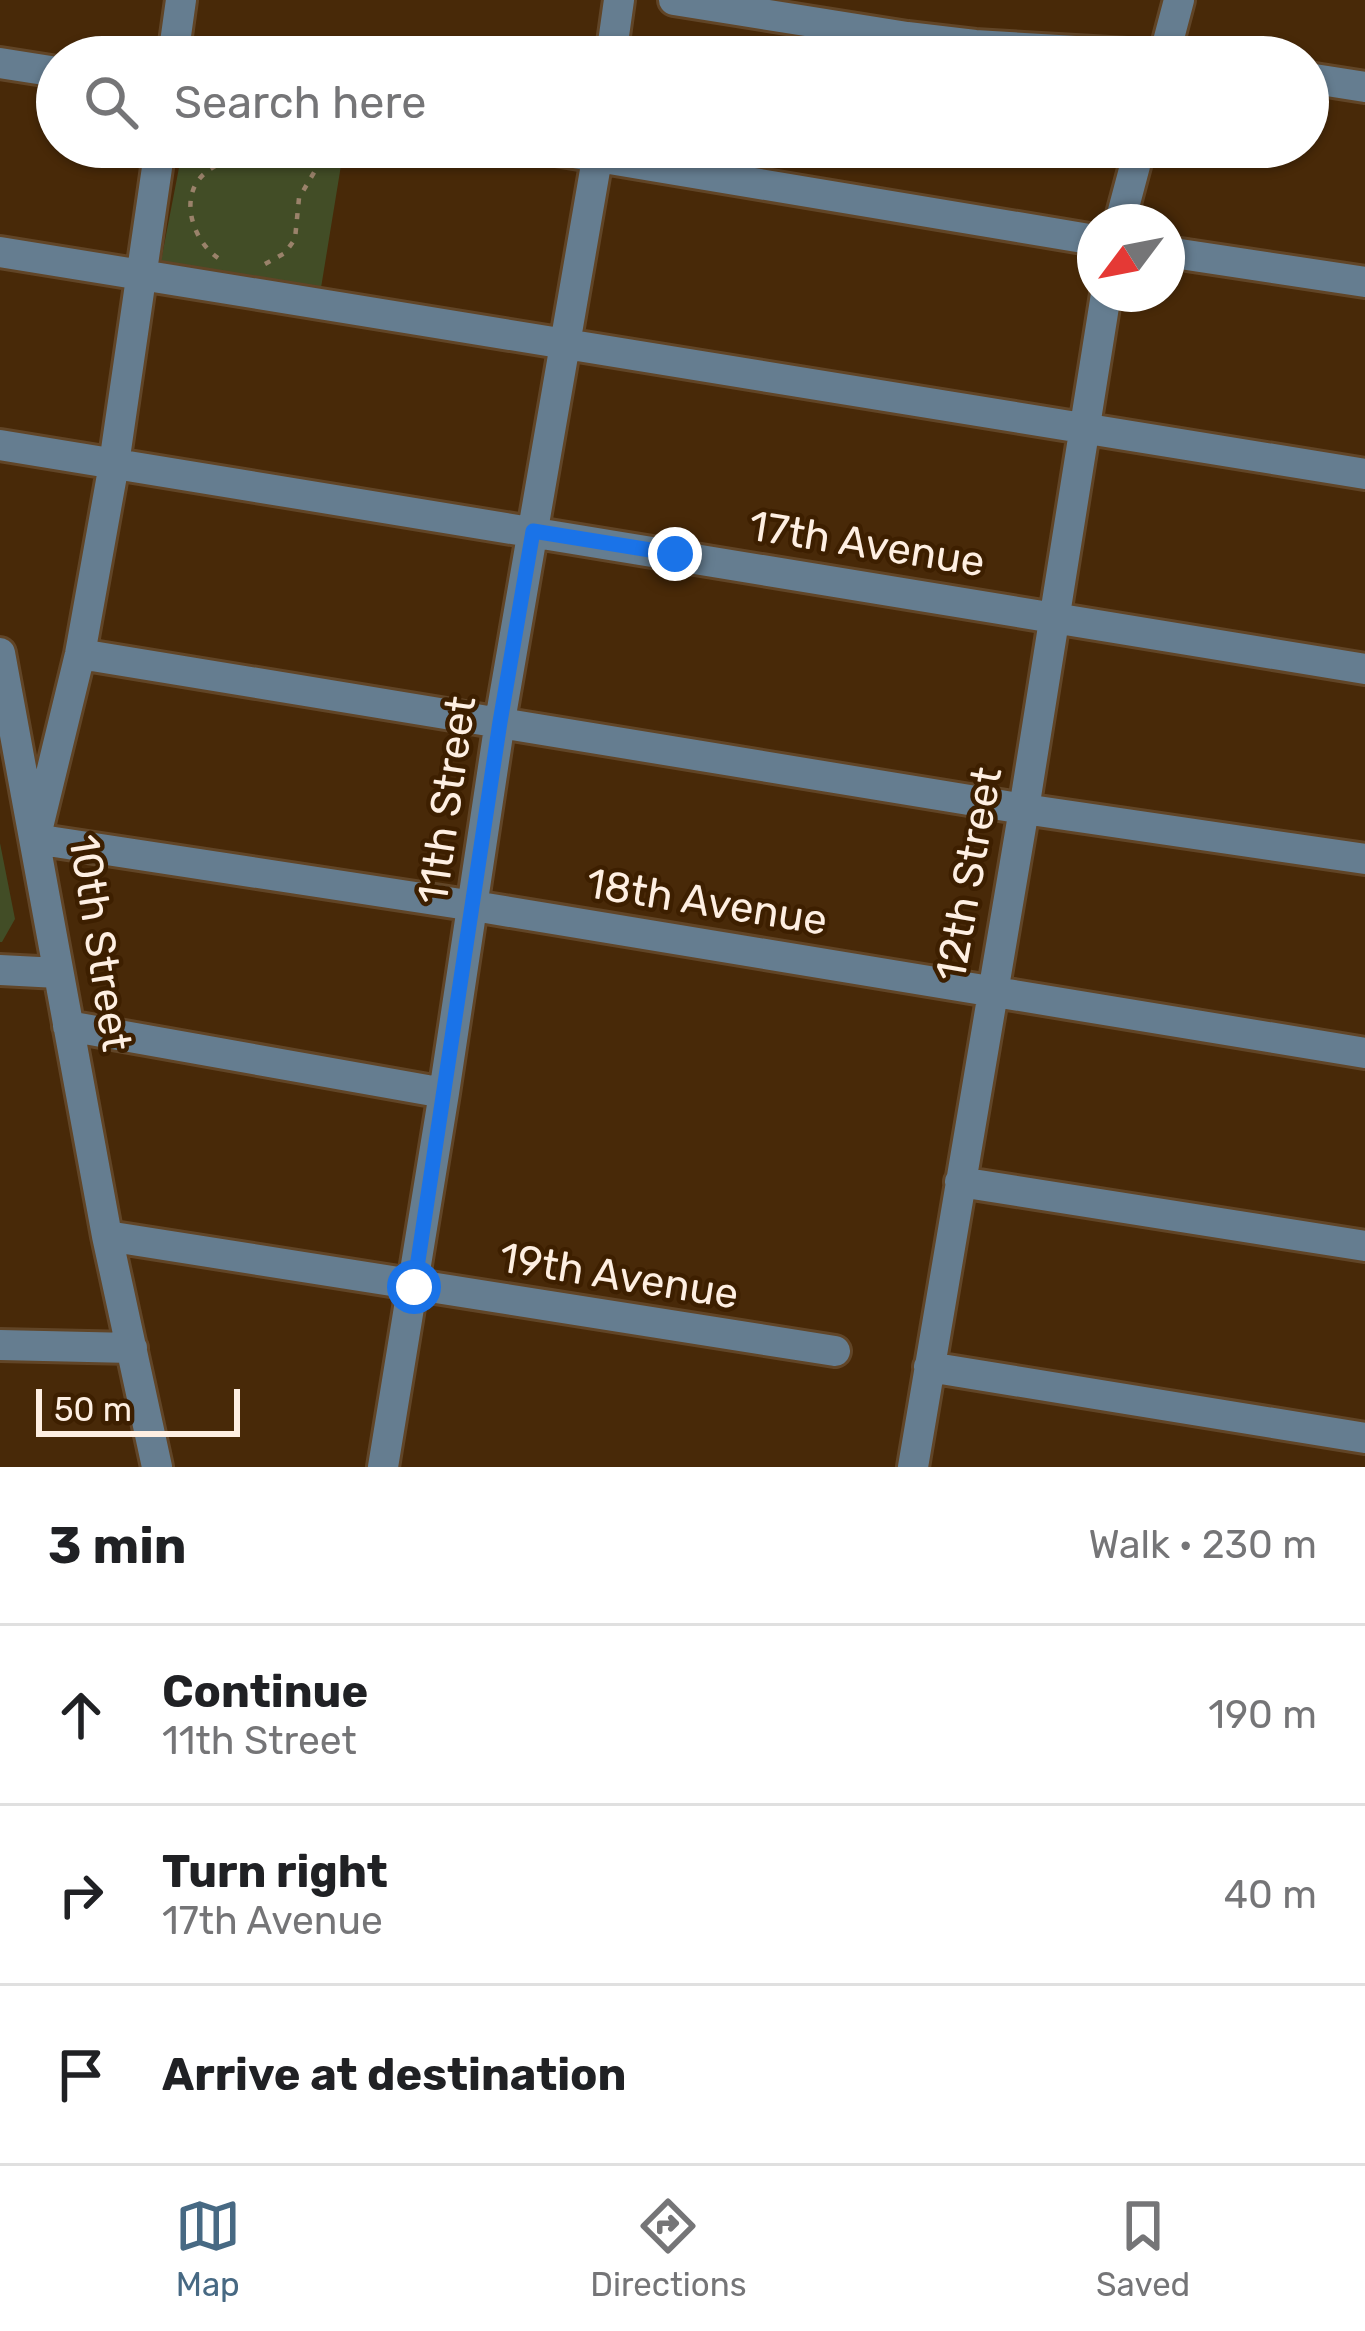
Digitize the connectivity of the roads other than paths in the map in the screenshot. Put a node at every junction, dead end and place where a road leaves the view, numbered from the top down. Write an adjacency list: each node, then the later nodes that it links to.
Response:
1 (181, 0): 5 (street)
2 (619, 0): 6 (street)
3 (674, 0): 7 (street)
4 (1179, 0): 8 (street)
5 (176, 36)
6 (614, 36)
7 (898, 36)
8 (1173, 36)
9 (0, 63): 10 (street)
10 (36, 69)
11 (1329, 81): 12 (street)
12 (1365, 87)
13 (157, 168): 21 (street, 10th Street)
14 (595, 168): 24 (street, 11th Street)
15 (688, 168): 18 (street)
16 (1134, 168): 17 (street)
17 (1125, 204)
18 (1077, 237)
19 (0, 252): 21 (street)
20 (1185, 255): 22 (street)
21 (141, 275): 24 (street); 27 (street, 10th Street)
22 (1365, 282)
23 (1103, 312): 25 (street, 12th Street)
24 (565, 344): 25 (street); 29 (street, 11th Street)
25 (1084, 428): 28 (street); 30 (street, 12th Street)
26 (0, 445): 27 (street, 17th Avenue)
27 (114, 464): 29 (street, 17th Avenue); 32 (street, 10th Street)
28 (1365, 474)
29 (533, 531): 30 (street, 17th Avenue); 34 (street, 11th Street)
30 (1054, 617): 33 (street, 17th Avenue); 35 (street, 12th Street)
31 (0, 653): 36 (street)
32 (80, 654): 34 (street); 36 (street, 10th Street)
33 (1365, 669)
34 (500, 722): 35 (street); 38 (street, 11th Street)
35 (1024, 809): 37 (street); 41 (street, 12th Street)
36 (34, 839): 38 (street, 18th Avenue); 40 (street, 10th Street)
37 (1365, 859)
38 (473, 906): 41 (street, 18th Avenue); 44 (street, 11th Street)
39 (0, 970): 40 (street)
40 (58, 973): 42 (street, 10th Street)
41 (991, 992): 43 (street, 18th Avenue); 45 (street, 12th Street)
42 (68, 1025): 44 (street); 46 (street, 10th Street)
43 (1365, 1053)
44 (444, 1094): 48 (street, 11th Street)
45 (960, 1182): 47 (street); 52 (street, 12th Street)
46 (107, 1236): 48 (street, 19th Avenue); 50 (street, 10th Street)
47 (1365, 1246)
48 (414, 1287): 51 (street, 19th Avenue); 55 (street, 11th Street)
49 (0, 1345): 50 (street)
50 (132, 1348): 54 (street, 10th Street)
51 (835, 1351)
52 (929, 1366): 53 (street); 56 (street, 12th Street)
53 (1365, 1438)
54 (158, 1467)
55 (383, 1467)
56 (913, 1467)

